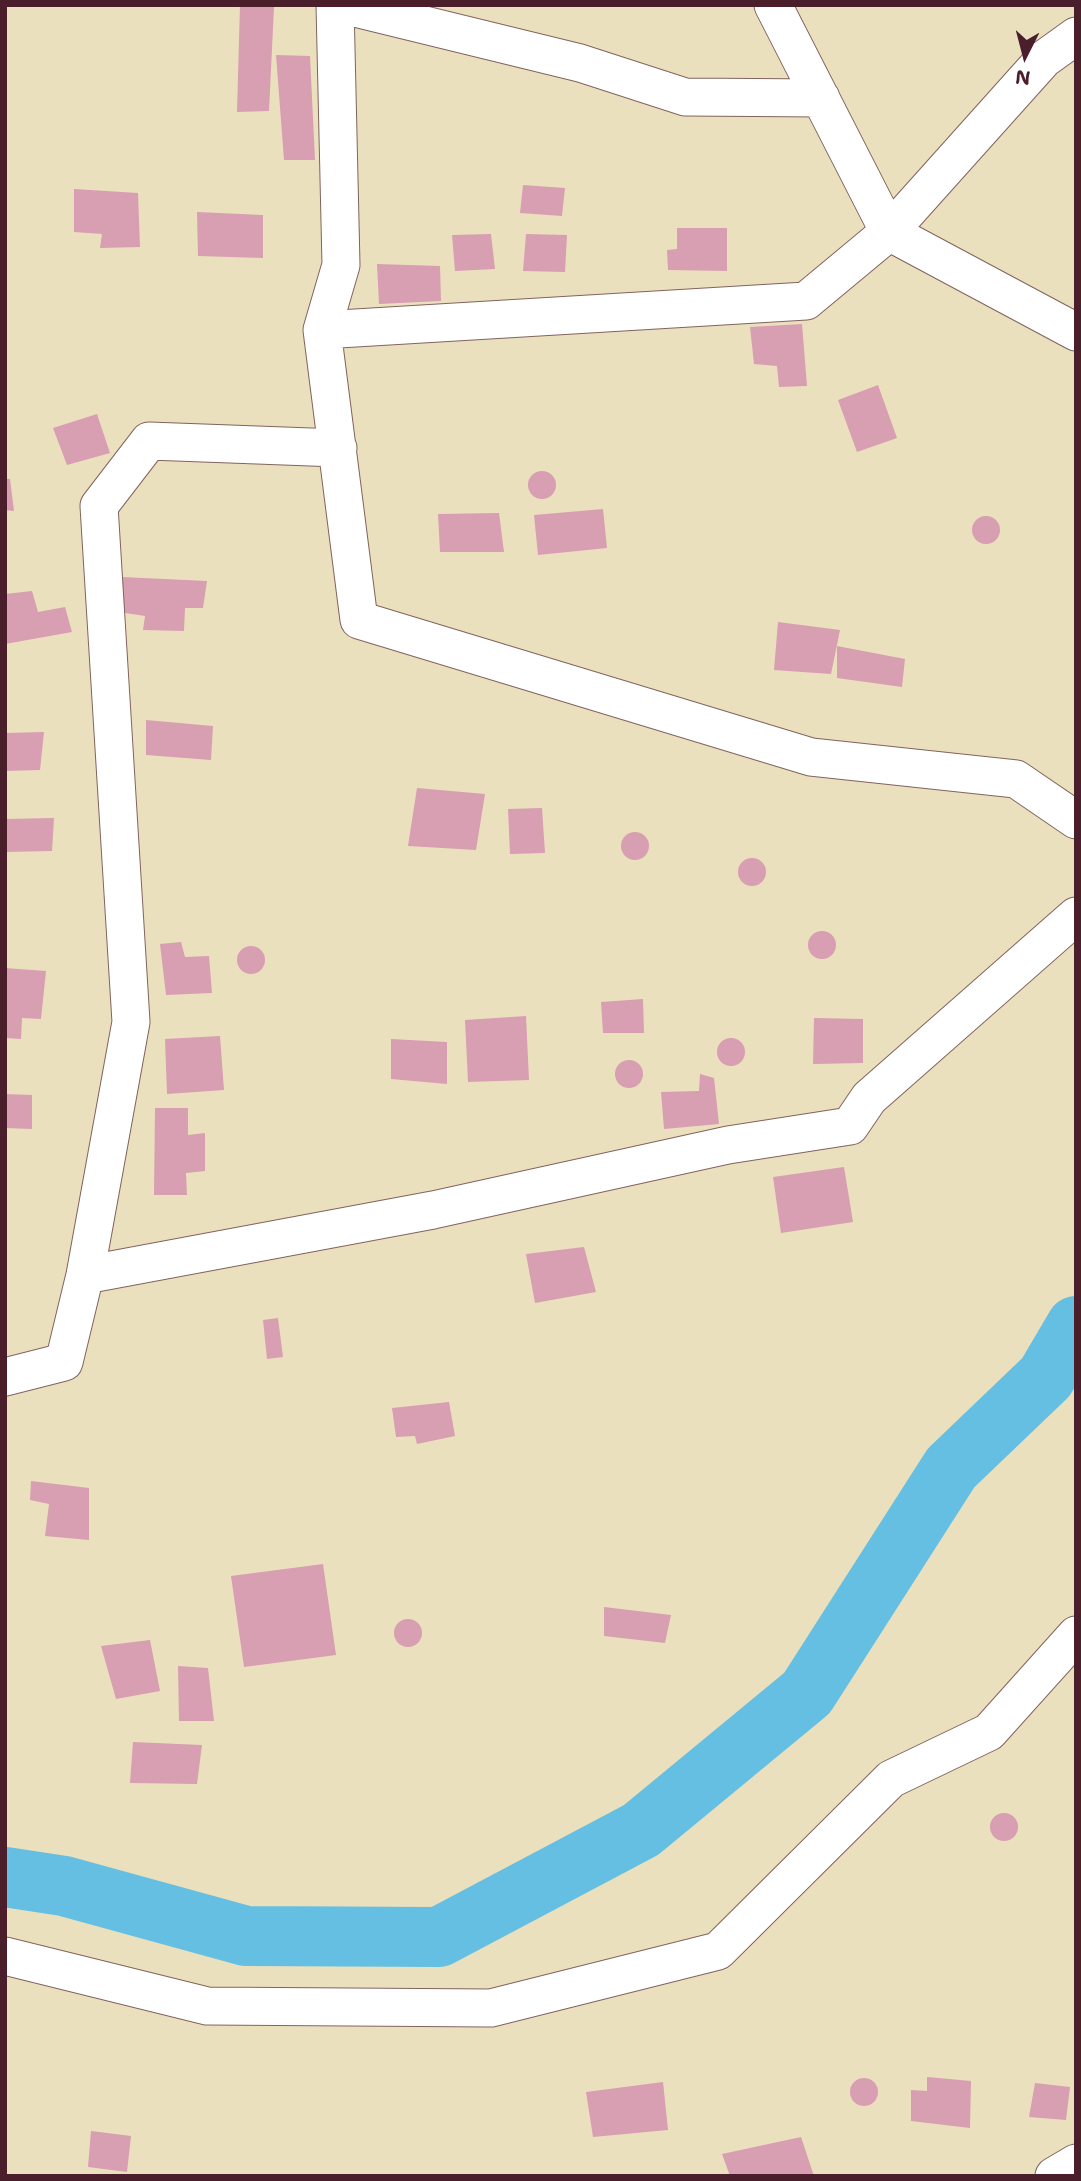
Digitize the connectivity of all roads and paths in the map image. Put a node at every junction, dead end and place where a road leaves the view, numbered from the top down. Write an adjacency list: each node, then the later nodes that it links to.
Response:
1 (335, 5): 7 (street)
2 (343, 5): 5 (street)
3 (773, 5): 5 (street)
4 (1076, 36): 6 (street)
5 (821, 98): 6 (street)
6 (889, 232): 7 (street); 8 (street)
7 (322, 330): 9 (street)
8 (1076, 332)
9 (338, 448): 10 (street); 12 (street)
10 (1076, 820)
11 (1076, 916): 12 (street)
12 (85, 1275): 13 (street)
13 (5, 1377)
14 (1076, 1635): 15 (street)
15 (5, 1956)
16 (1076, 2163): 17 (street)
17 (1054, 2176)

